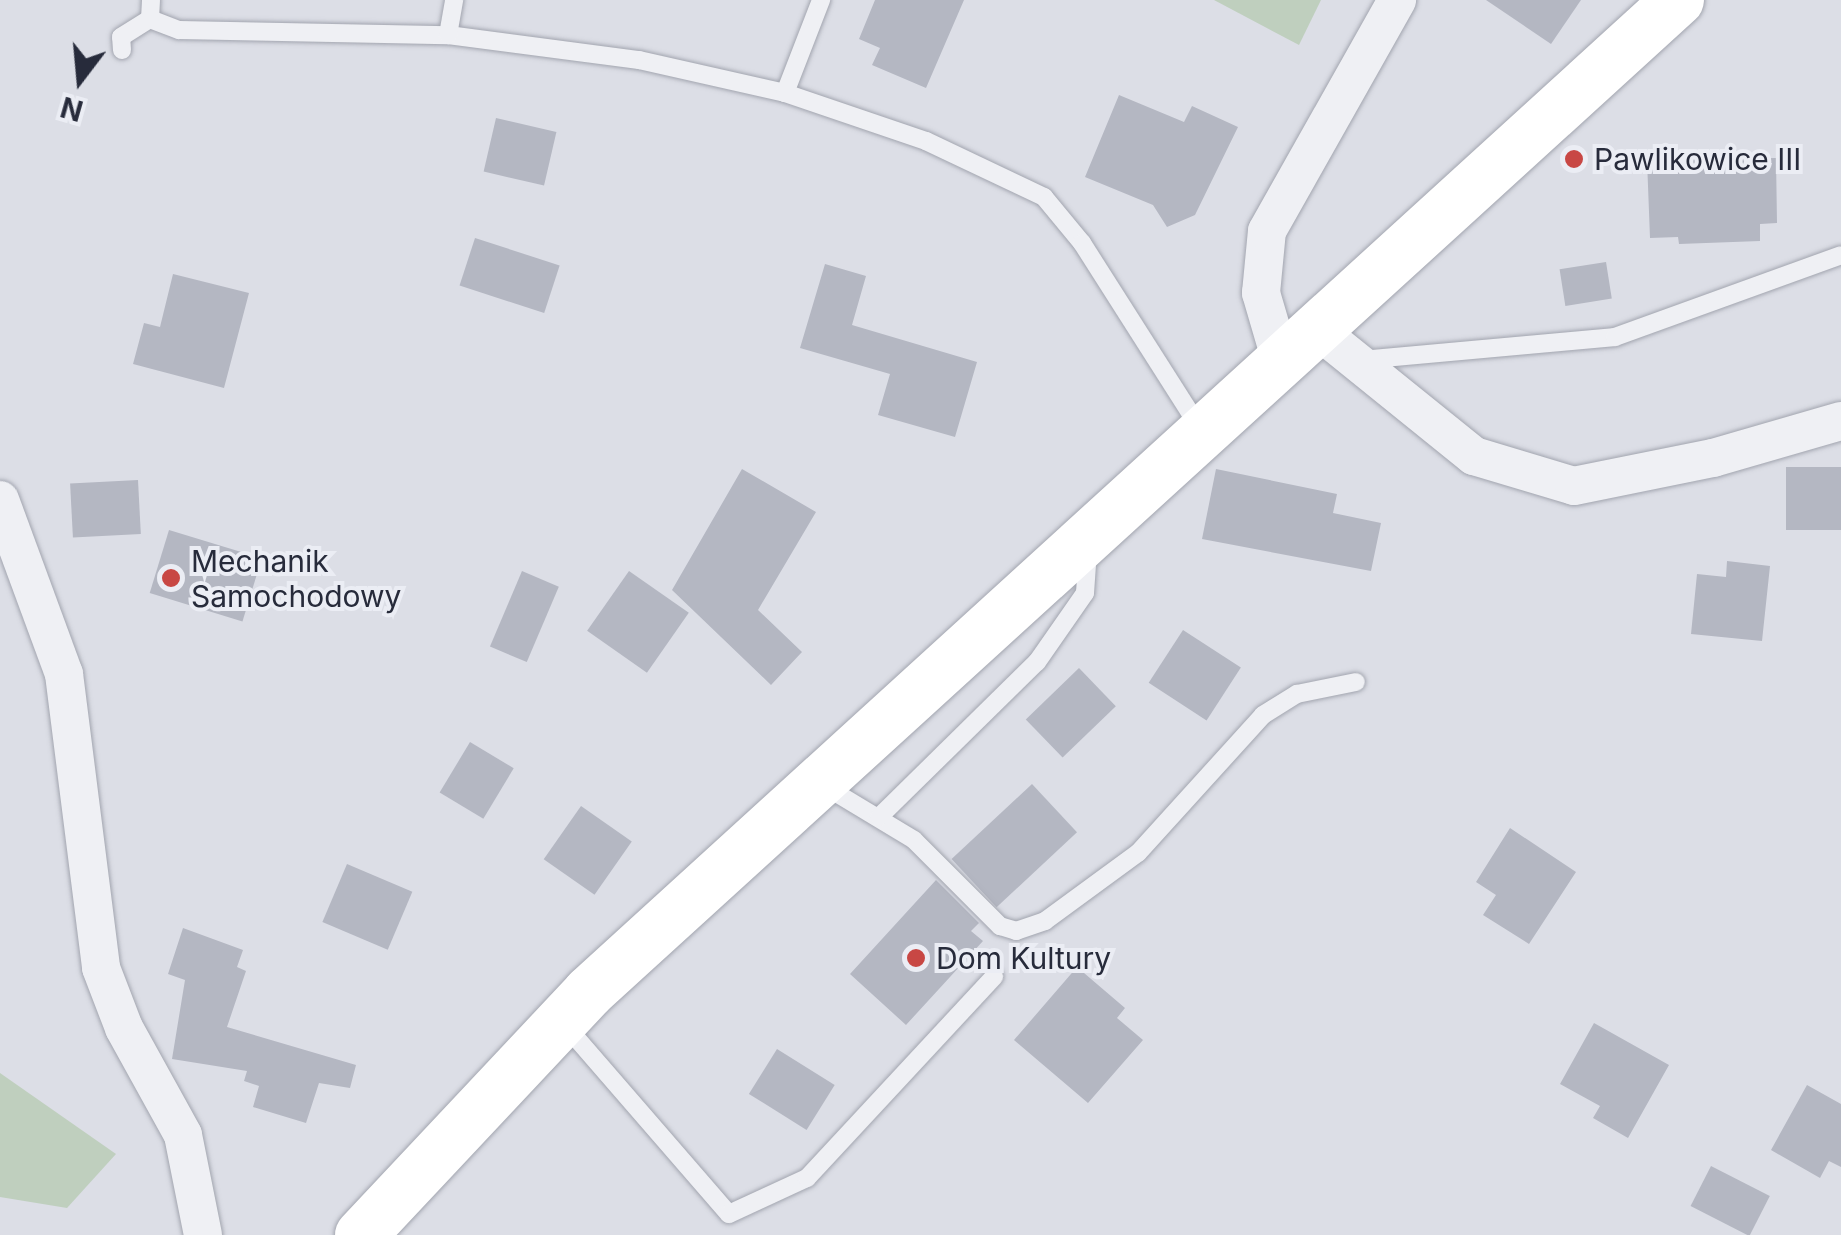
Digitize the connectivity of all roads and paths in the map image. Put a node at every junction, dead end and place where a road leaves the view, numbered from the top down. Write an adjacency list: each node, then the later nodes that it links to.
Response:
1 (454, 0): 6 (lane)
2 (821, 0): 8 (lane)
3 (1397, 0): 10 (street)
4 (1678, 0): 10 (main road)
5 (150, 10): 6 (lane); 7 (lane)
6 (448, 35): 8 (lane)
7 (122, 50)
8 (785, 93): 13 (lane)
9 (1841, 255): 11 (lane)
10 (1297, 343): 11 (street); 13 (main road)
11 (1357, 361): 12 (street)
12 (1841, 421)
13 (1201, 430): 15 (main road)
14 (0, 500): 21 (street)
15 (1091, 530): 17 (main road); 18 (lane)
16 (1356, 682): 18 (lane)
17 (818, 782): 18 (lane); 20 (main road)
18 (879, 817)
19 (994, 978): 20 (lane)
20 (561, 1021): 22 (main road)
21 (203, 1235)
22 (360, 1235)

